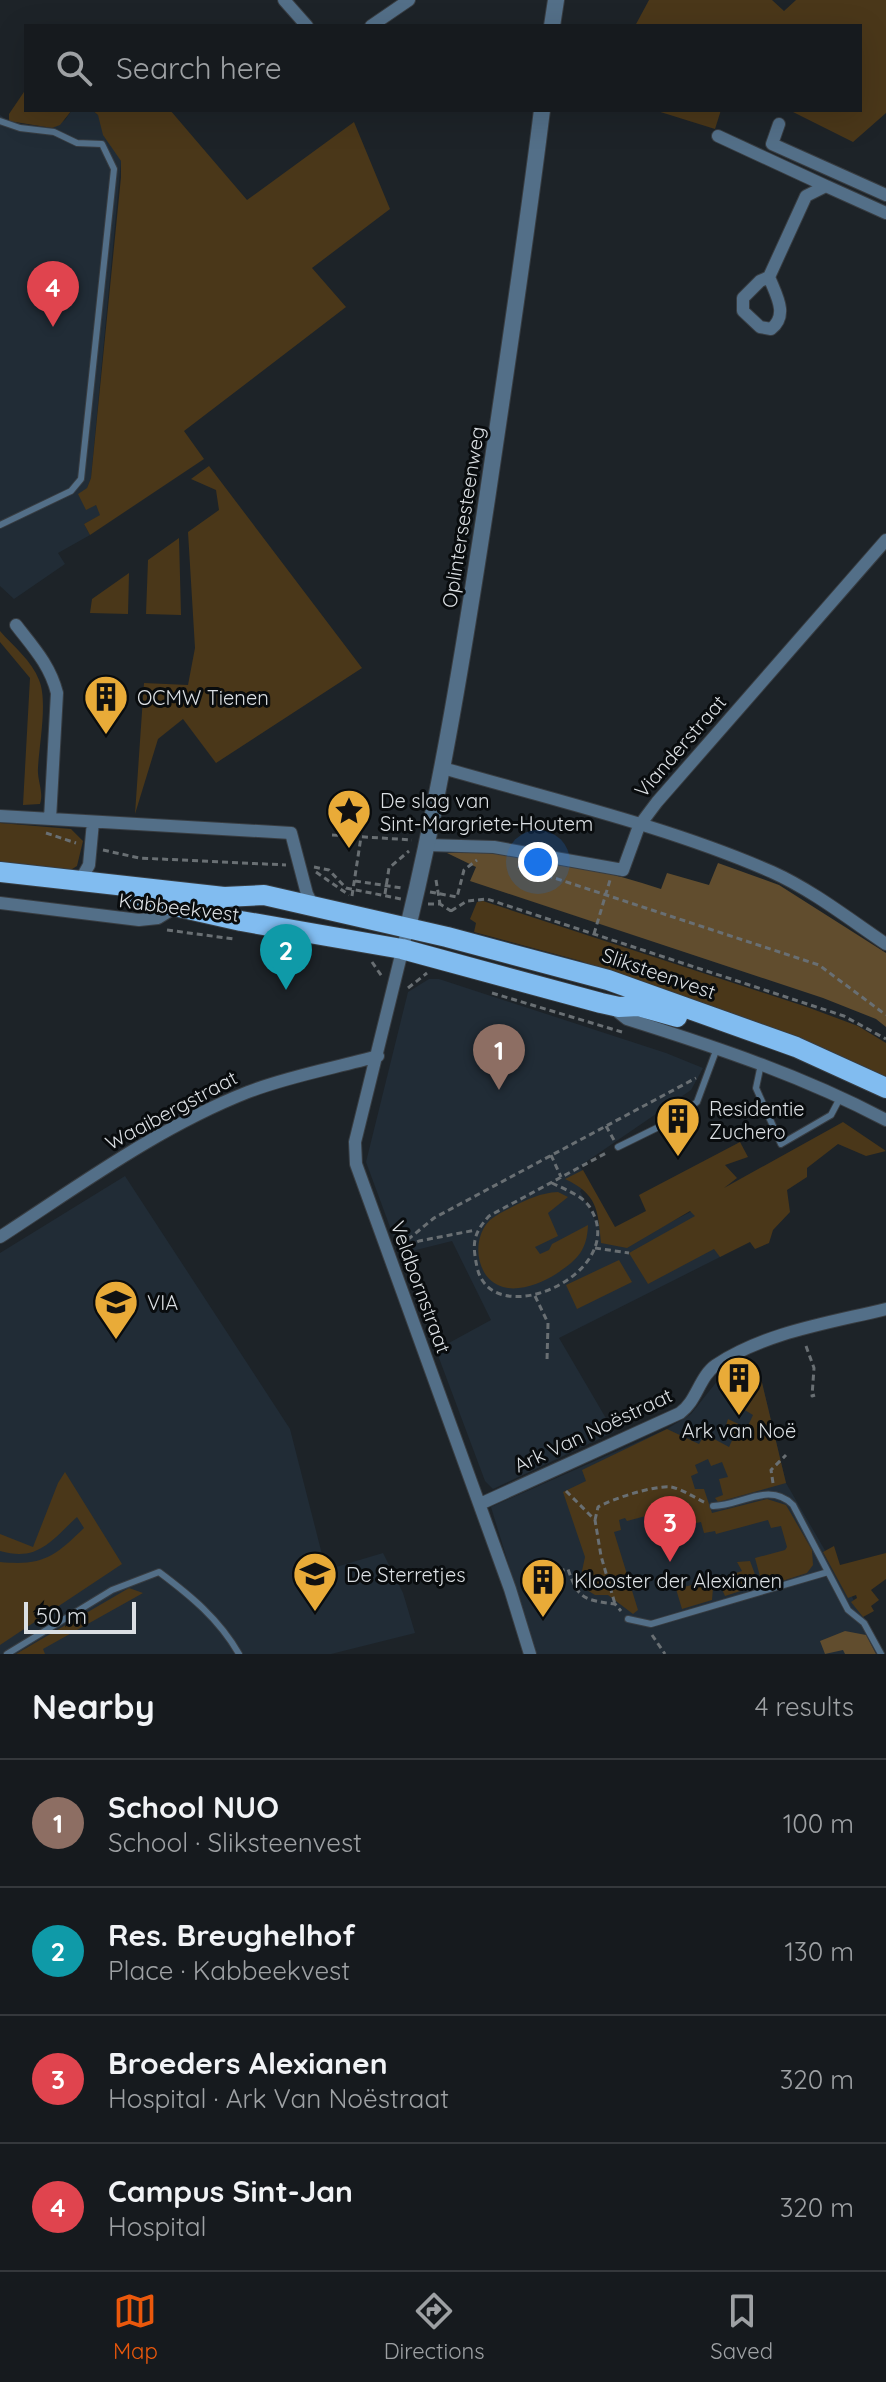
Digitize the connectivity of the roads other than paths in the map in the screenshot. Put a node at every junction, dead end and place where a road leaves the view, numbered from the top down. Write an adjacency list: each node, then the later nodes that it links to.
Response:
1 (284, 0): 4 (street)
2 (409, 0): 5 (street)
3 (556, 0): 6 (street)
4 (305, 24)
5 (374, 24)
6 (552, 24)
7 (542, 112): 18 (street, Oplintersesteenweg)
8 (0, 121): 15 (lane)
9 (779, 124): 12 (street)
10 (718, 136): 11 (street)
11 (826, 186): 13 (street); 14 (street)
12 (886, 195)
13 (886, 213)
14 (769, 277)
15 (0, 525)
16 (886, 540): 22 (street, Vianderstraat)
17 (16, 625): 20 (street)
18 (443, 768): 22 (street, Vianderstraat); 23 (street, Oplintersesteenweg)
19 (0, 816): 20 (street)
20 (50, 819): 21 (street)
21 (93, 822): 26 (street); 28 (street)
22 (639, 826): 23 (street); 31 (street)
23 (427, 845): 30 (street, Oplintersesteenweg)
24 (0, 872): 26 (main road, Kabbeekvest)
25 (0, 880): 29 (main road, Kabbeekvest)
26 (80, 881): 28 (main road, Kabbeekvest)
27 (0, 903): 29 (street, Kabbeekvest)
28 (313, 906): 30 (main road, Kabbeekvest)
29 (176, 907): 32 (main road, Kabbeekvest)
30 (408, 927): 32 (street, Veldbornstraat); 37 (main road, Sliksteenvest)
31 (886, 944)
32 (402, 949): 33 (main road, Sliksteenvest); 35 (street, Veldbornstraat)
33 (611, 1006): 34 (street, Sliksteenvest); 39 (main road, Sliksteenvest)
34 (717, 1048): 36 (street, Sliksteenvest); 41 (lane)
35 (378, 1056): 42 (street, Waaibergstraat); 44 (street, Veldbornstraat)
36 (761, 1064): 38 (street, Sliksteenvest); 38 (lane)
37 (886, 1088)
38 (840, 1098): 40 (street, Sliksteenvest)
39 (886, 1098)
40 (886, 1120)
41 (618, 1147)
42 (0, 1237)
43 (886, 1309): 44 (street, Ark Van Noëstraat)
44 (480, 1504): 50 (street, Veldbornstraat)
45 (713, 1506): 46 (lane)
46 (828, 1572): 47 (lane); 51 (lane)
47 (628, 1619)
48 (7, 1654): 49 (lane)
49 (239, 1654)
50 (530, 1654)
51 (881, 1654)

